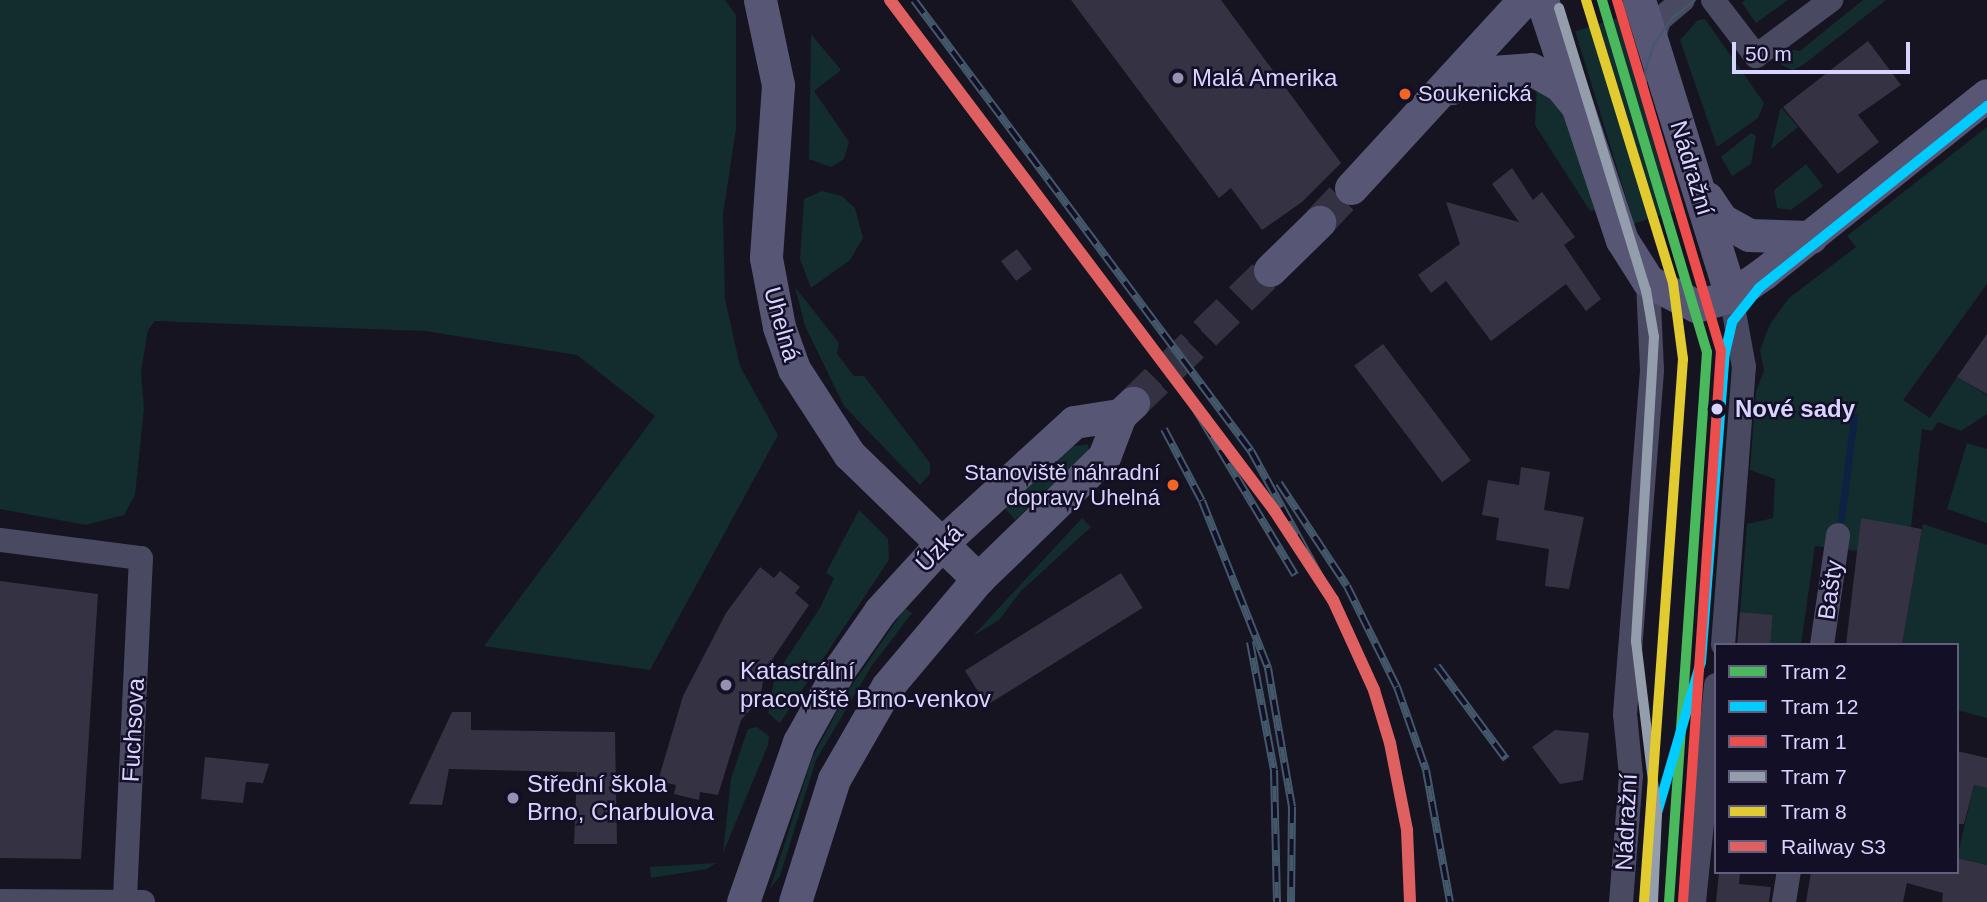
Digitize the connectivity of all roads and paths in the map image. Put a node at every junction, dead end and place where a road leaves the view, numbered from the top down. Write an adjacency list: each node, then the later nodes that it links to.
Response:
1 (760, 0): 21 (main road, Uhelná)
2 (1524, 0): 9 (main road)
3 (1542, 0): 11 (main road, Nádražní)
4 (1639, 0): 8 (main road, Nádražní)
5 (1683, 0): 8 (street)
6 (1713, 0): 7 (street)
7 (1831, 0)
8 (1653, 41): 12 (main road, Nádražní)
9 (1445, 91): 11 (main road); 13 (main road)
10 (1987, 95): 15 (main road)
11 (1581, 113): 17 (main road, Nádražní)
12 (1695, 178): 15 (main road); 18 (main road, Nádražní)
13 (1351, 188)
14 (1319, 222): 16 (main road)
15 (1811, 237): 18 (main road)
16 (1270, 271)
17 (1648, 281): 18 (main road); 32 (street, Nádražní)
18 (1731, 296): 23 (street, Nádražní)
19 (1838, 535): 24 (street, Bašty)
20 (0, 540): 28 (street, Fuchsova)
21 (942, 542): 22 (main road, Uhelná); 22 (main road, Úzká); 30 (main road, Úzká)
22 (978, 579): 31 (main road, Úzká)
23 (1723, 643)
24 (1822, 643)
25 (1714, 705): 33 (street)
26 (1789, 874): 34 (street)
27 (0, 901): 28 (street)
28 (125, 901): 29 (street)
29 (143, 902)
30 (743, 902)
31 (795, 902)
32 (1621, 902)
33 (1694, 902)
34 (1784, 902)

